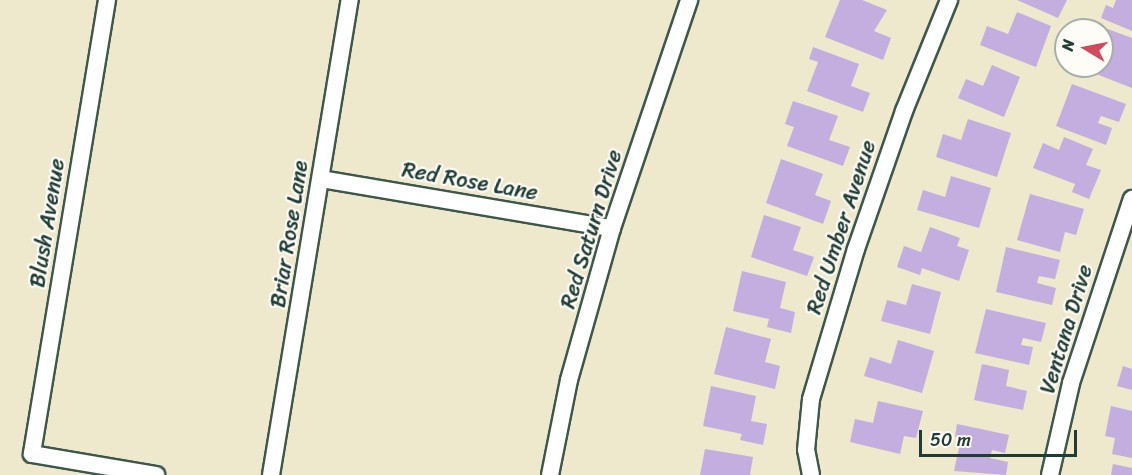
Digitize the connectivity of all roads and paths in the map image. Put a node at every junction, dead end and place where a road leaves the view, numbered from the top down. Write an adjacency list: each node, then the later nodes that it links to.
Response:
1 (107, 0): 8 (street, Blush Avenue)
2 (350, 0): 5 (street, Briar Rose Lane)
3 (689, 0): 7 (street, Red Saturn Drive)
4 (949, 0): 11 (street, Red Umber Avenue)
5 (321, 179): 7 (street, Red Rose Lane); 9 (street, Briar Rose Lane)
6 (1132, 199): 12 (street, Ventana Drive)
7 (612, 228): 10 (street, Red Saturn Drive)
8 (156, 475)
9 (271, 475)
10 (549, 475)
11 (811, 475)
12 (1050, 475)

